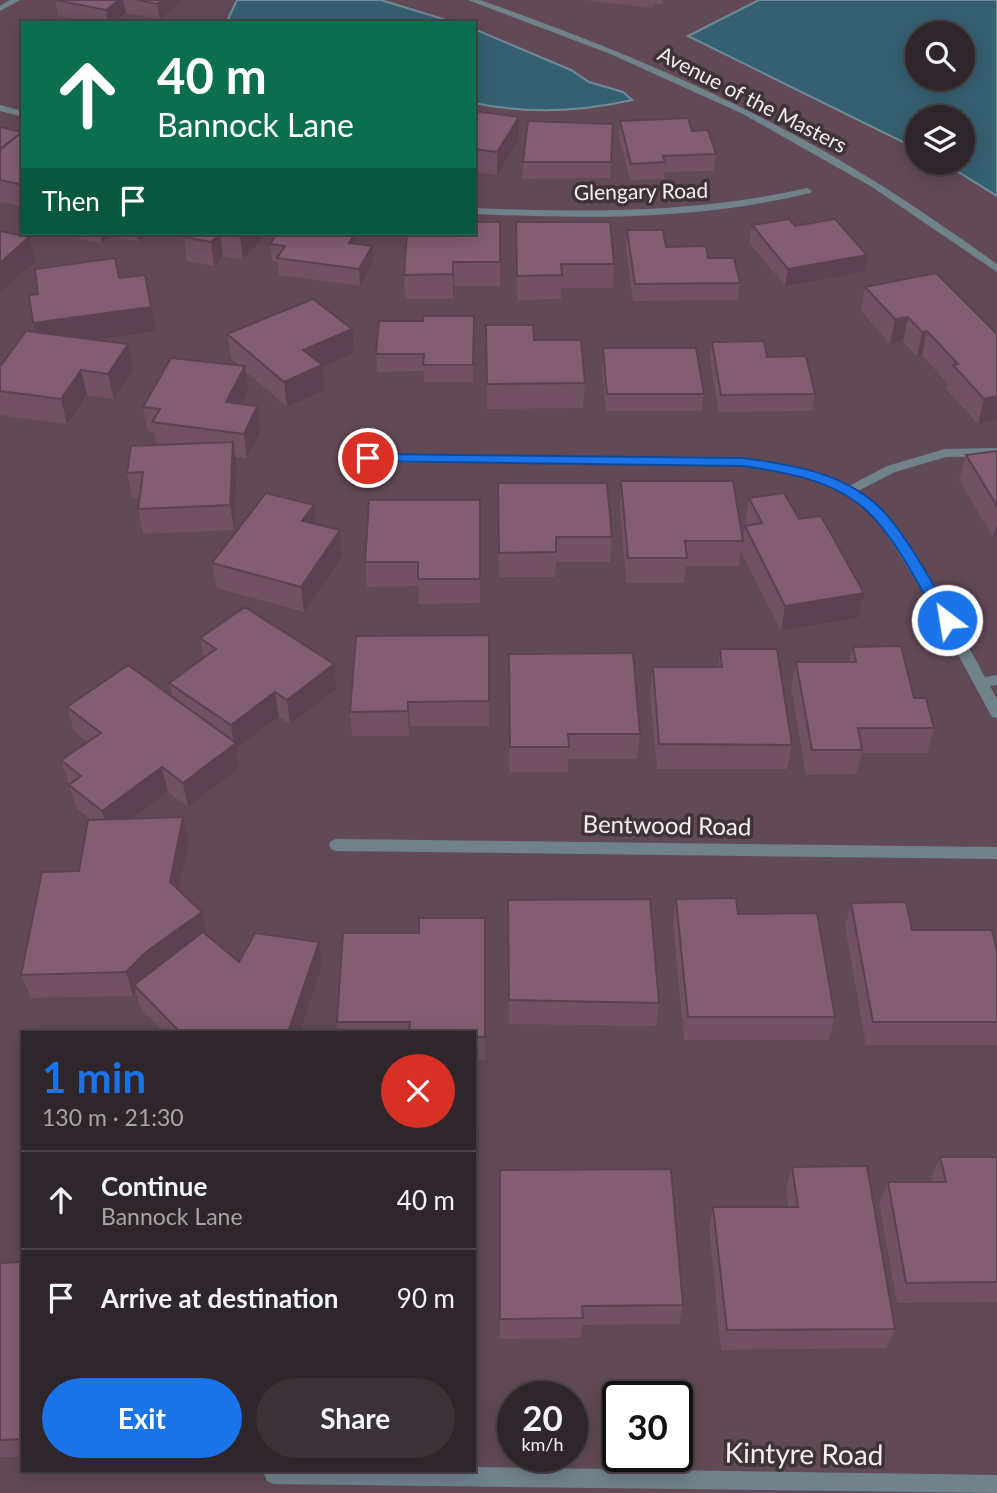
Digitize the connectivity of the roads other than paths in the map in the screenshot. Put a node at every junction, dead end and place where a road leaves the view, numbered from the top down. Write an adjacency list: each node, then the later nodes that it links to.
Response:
1 (16, 0): 3 (street)
2 (471, 0): 8 (street, Avenue of the Masters)
3 (0, 9)
4 (0, 108): 5 (street)
5 (21, 113)
6 (807, 191): 7 (street, Glengary Road)
7 (476, 211)
8 (997, 269)
9 (997, 452): 11 (street)
10 (368, 458): 11 (street)
11 (849, 491): 13 (street)
12 (997, 680): 13 (street)
13 (982, 682): 14 (street)
14 (997, 713)
15 (336, 845): 16 (street, Bentwood Road)
16 (997, 853)
17 (274, 1474): 18 (street, Kintyre Road)
18 (997, 1485)

